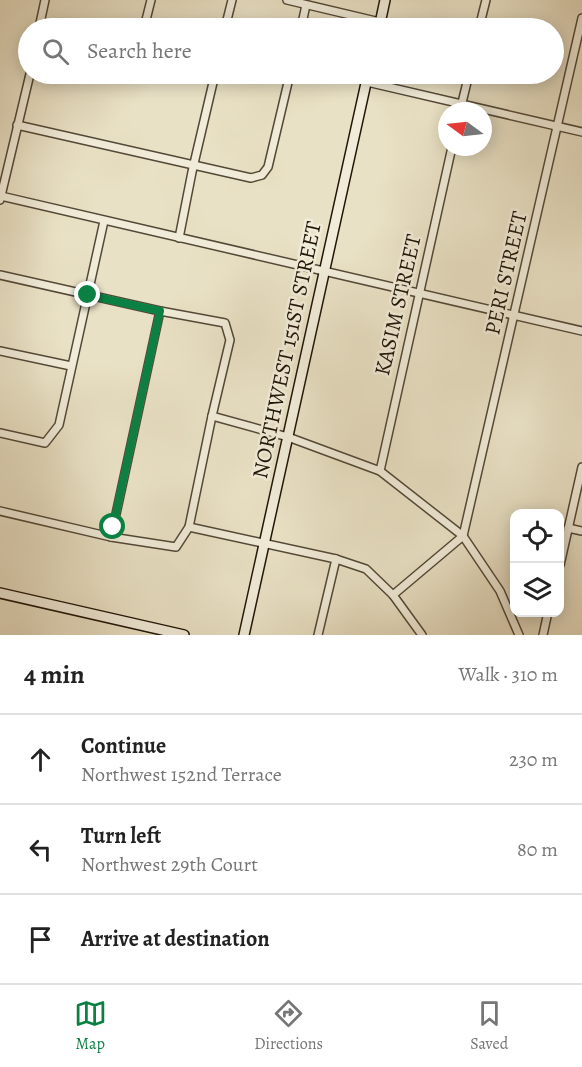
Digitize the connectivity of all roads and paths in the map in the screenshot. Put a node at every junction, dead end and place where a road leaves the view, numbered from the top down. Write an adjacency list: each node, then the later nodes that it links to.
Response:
1 (45, 0): 8 (street)
2 (150, 0): 9 (street)
3 (232, 0): 10 (street)
4 (288, 0): 7 (street)
5 (385, 0): 13 (street)
6 (486, 0): 14 (street)
7 (306, 5): 11 (street); 12 (street)
8 (41, 18)
9 (146, 18)
10 (228, 18)
11 (303, 18)
12 (354, 18)
13 (381, 18)
14 (482, 18)
15 (582, 18): 26 (street, PERI STREET)
16 (27, 84): 25 (street)
17 (213, 84): 29 (street)
18 (288, 84): 29 (street)
19 (367, 84): 33 (street, NORTHWEST 151ST STREET)
20 (387, 84): 22 (street)
21 (467, 84): 23 (street)
22 (442, 102)
23 (462, 102)
24 (492, 114): 26 (street)
25 (17, 125): 29 (street); 30 (street)
26 (558, 126): 27 (street); 38 (street, PERI STREET)
27 (582, 132)
28 (450, 156): 35 (street, KASIM STREET)
29 (193, 165): 32 (street)
30 (0, 198): 31 (street)
31 (104, 221): 32 (street); 36 (street)
32 (179, 238): 33 (street)
33 (324, 271): 35 (street); 44 (street, NORTHWEST 151ST STREET)
34 (0, 275): 36 (street)
35 (419, 293): 38 (street); 46 (street, KASIM STREET)
36 (88, 295): 37 (street); 41 (street)
37 (160, 311): 42 (street); 52 (street)
38 (515, 315): 39 (street); 51 (street, PERI STREET)
39 (582, 331)
40 (0, 351): 41 (street)
41 (71, 366): 43 (street)
42 (212, 416): 44 (street); 48 (street)
43 (0, 433)
44 (288, 437): 46 (street); 53 (street, NORTHWEST 151ST STREET)
45 (582, 466): 49 (street)
46 (380, 471): 51 (street)
47 (0, 511): 52 (street)
48 (189, 527): 52 (street); 53 (street)
49 (568, 528): 50 (street); 55 (street)
50 (582, 531)
51 (464, 536): 57 (street); 64 (street)
52 (111, 537)
53 (265, 543): 54 (street); 61 (street, NORTHWEST 151ST STREET)
54 (336, 559): 57 (street); 62 (street)
55 (560, 563)
56 (0, 593): 59 (street)
57 (393, 595): 63 (street)
58 (547, 617): 65 (street)
59 (160, 632): 60 (street)
60 (184, 635)
61 (244, 635)
62 (318, 635)
63 (422, 635)
64 (519, 635)
65 (542, 635)

